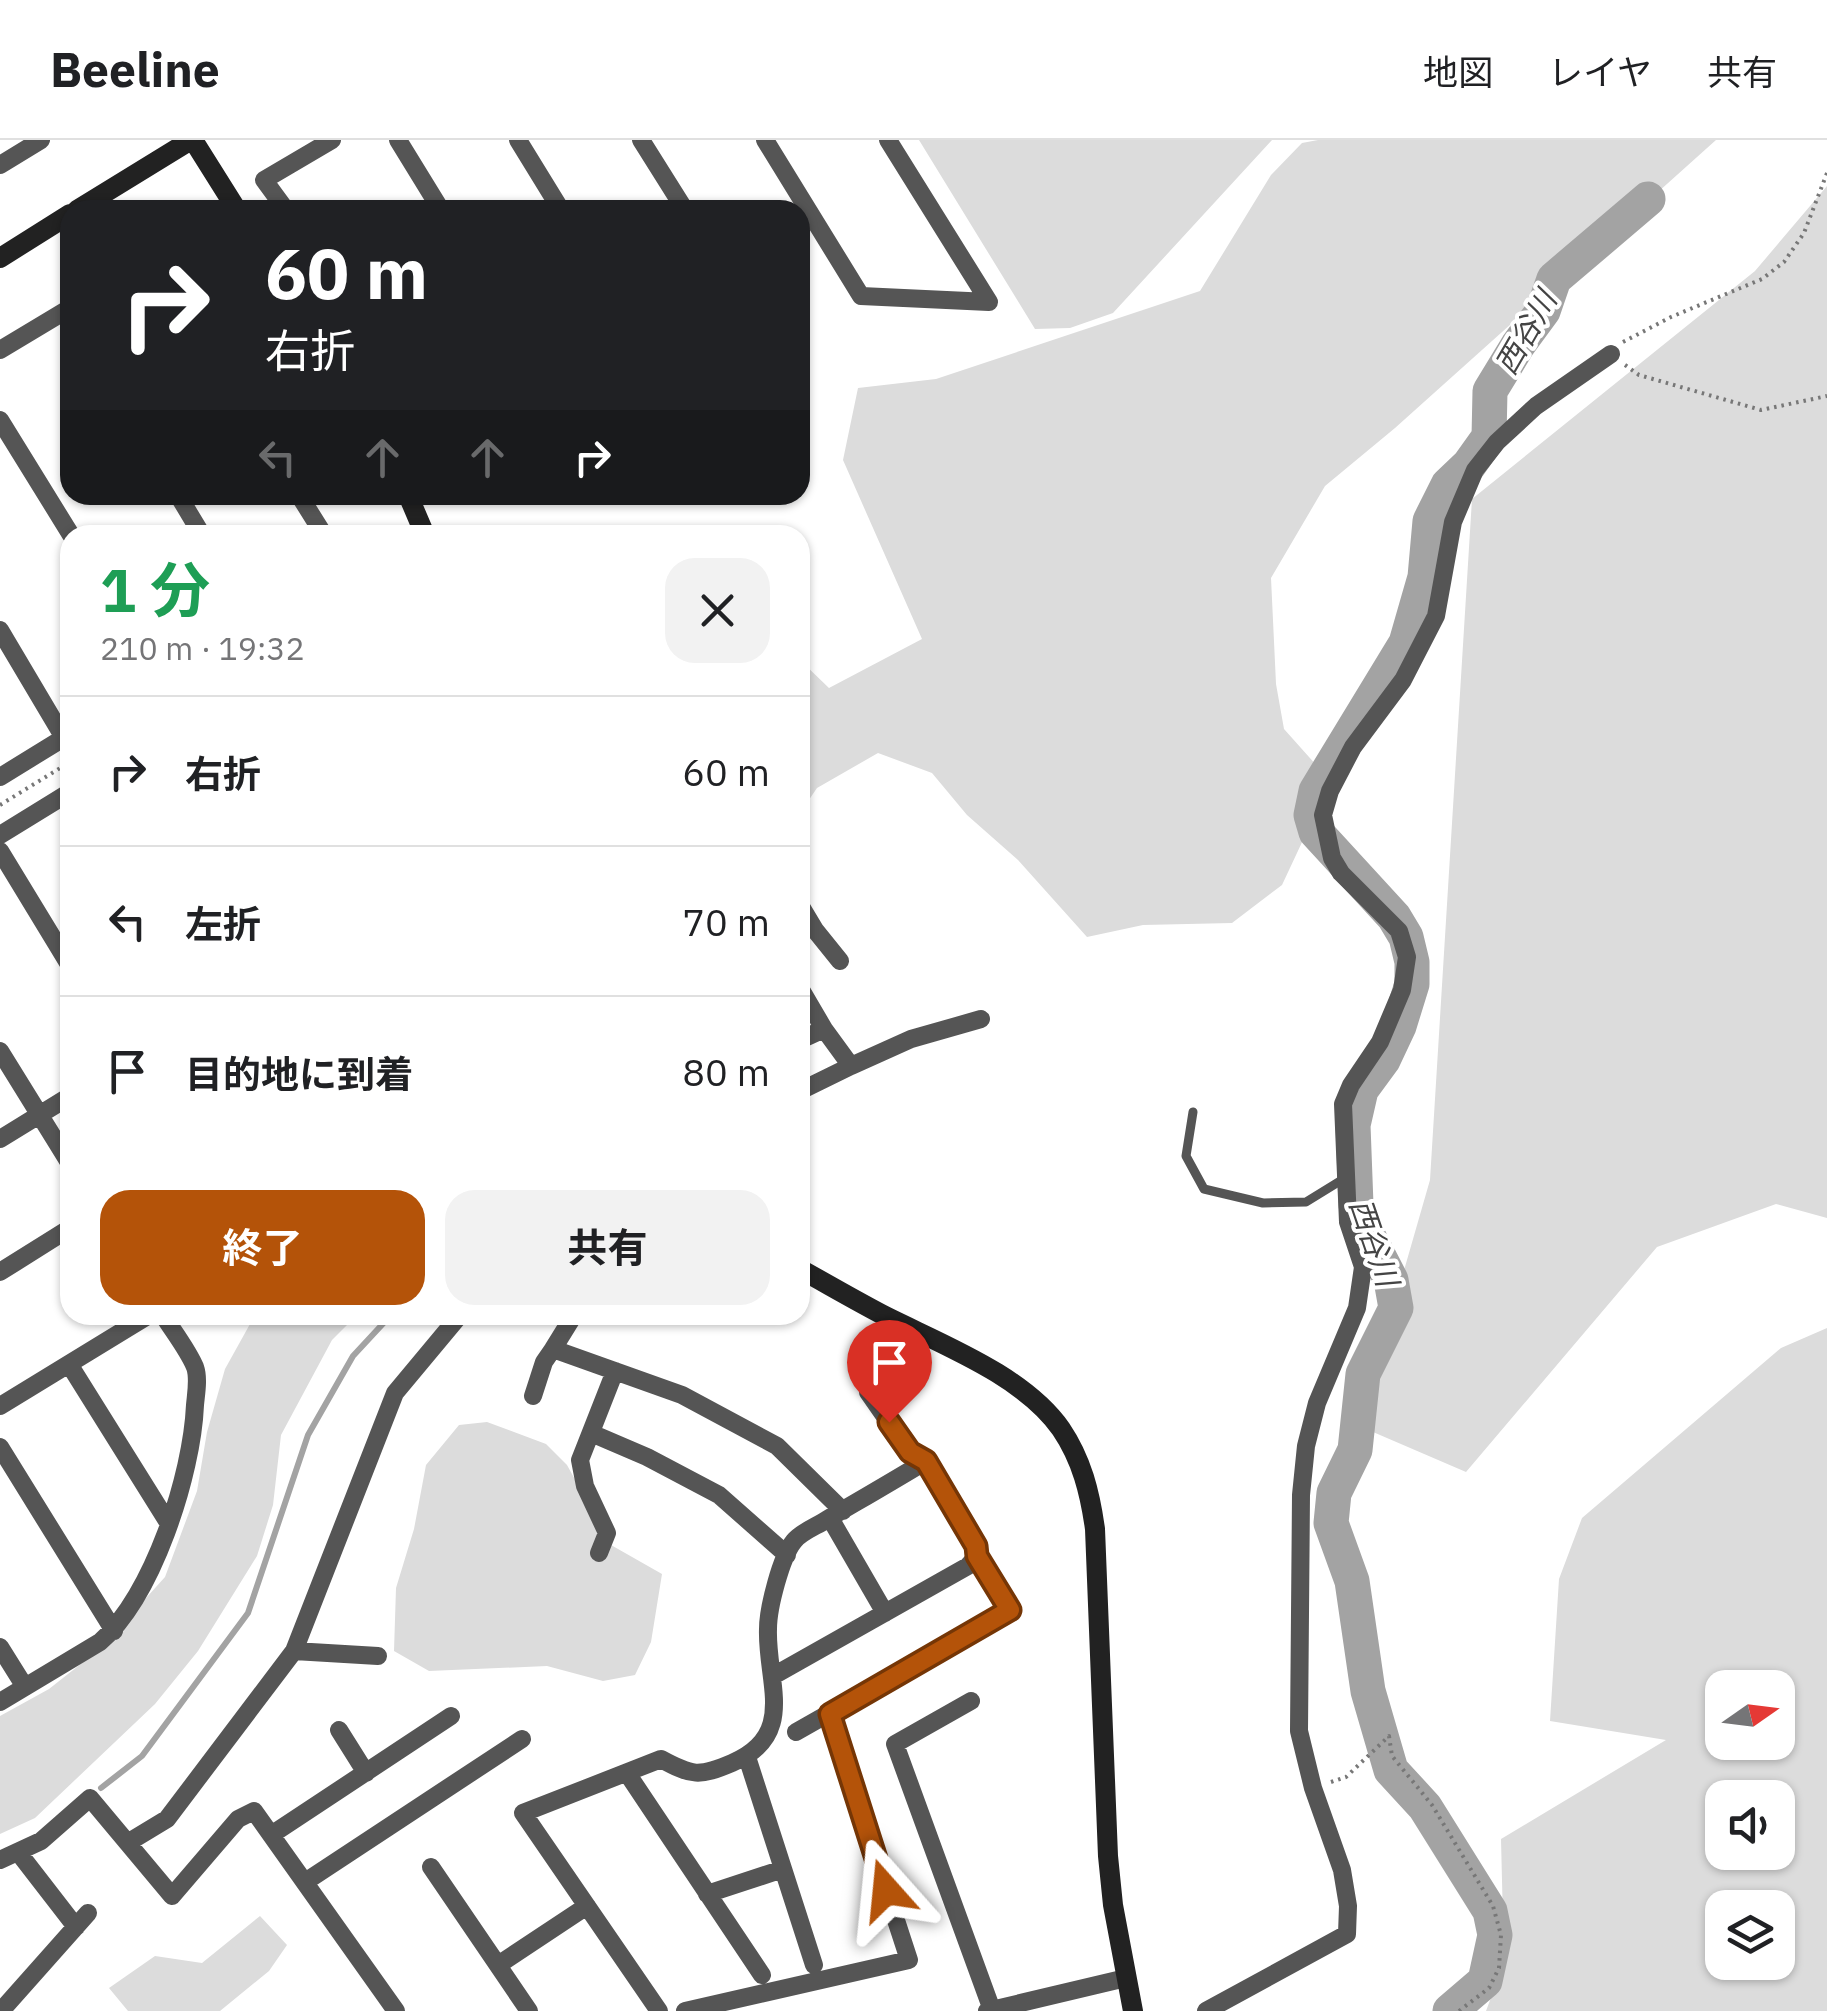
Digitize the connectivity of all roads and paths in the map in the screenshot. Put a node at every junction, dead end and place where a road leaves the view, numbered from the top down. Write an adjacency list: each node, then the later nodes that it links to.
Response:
1 (40, 140): 9 (street)
2 (192, 140): 11 (street); 12 (street)
3 (332, 140): 13 (street)
4 (398, 140): 14 (street)
5 (518, 140): 15 (street)
6 (642, 140): 16 (street)
7 (765, 140): 17 (street)
8 (888, 140): 18 (street)
9 (0, 165)
10 (1827, 173): 23 (path)
11 (93, 200)
12 (231, 200)
13 (279, 200)
14 (435, 200)
15 (555, 200)
16 (679, 200)
17 (802, 200)
18 (810, 212)
19 (60, 220): 20 (street)
20 (0, 258)
21 (60, 317): 22 (street)
22 (0, 350)
23 (1611, 354): 24 (path); 51 (street)
24 (1827, 396)
25 (0, 420): 26 (street)
26 (65, 525)
27 (0, 630): 28 (street)
28 (60, 725)
29 (60, 740): 31 (street)
30 (60, 768): 33 (path)
31 (0, 777)
32 (60, 798): 34 (street)
33 (0, 805)
34 (0, 835)
35 (0, 852): 37 (street)
36 (810, 919): 38 (street)
37 (60, 950)
38 (840, 961)
39 (810, 1005): 41 (street)
40 (981, 1019): 44 (street)
41 (824, 1029): 42 (street); 44 (street)
42 (810, 1035)
43 (0, 1051): 48 (street)
44 (852, 1066): 45 (street)
45 (810, 1087)
46 (60, 1102): 48 (street)
47 (1193, 1112): 51 (lane)
48 (40, 1115): 49 (street); 50 (street)
49 (0, 1139)
50 (60, 1148)
51 (1345, 1178): 90 (street)
52 (60, 1234): 53 (street)
53 (0, 1272)
54 (810, 1274): 103 (street)
55 (133, 1325): 60 (street)
56 (169, 1325): 69 (street)
57 (452, 1325): 76 (street)
58 (568, 1325): 59 (street)
59 (553, 1349): 61 (street); 63 (street)
60 (69, 1364): 64 (street); 69 (street)
61 (615, 1371): 65 (street); 68 (street)
62 (868, 1392): 67 (street)
63 (533, 1396)
64 (0, 1406)
65 (590, 1434): 70 (street); 71 (street)
66 (0, 1447): 74 (street)
67 (926, 1461): 68 (street); 72 (street)
68 (836, 1514): 71 (street); 73 (street)
69 (169, 1524): 74 (street)
70 (599, 1553)
71 (787, 1555): 78 (street)
72 (977, 1556): 73 (street); 82 (street)
73 (884, 1613): 78 (street)
74 (114, 1631): 79 (street)
75 (0, 1647): 79 (street)
76 (294, 1651): 77 (street); 92 (street)
77 (378, 1656)
78 (773, 1676): 87 (street)
79 (25, 1687): 81 (street)
80 (971, 1700): 104 (street)
81 (0, 1702)
82 (830, 1714): 85 (street); 109 (street)
83 (451, 1716): 88 (street)
84 (339, 1730): 88 (street)
85 (796, 1732)
86 (522, 1739): 97 (street)
87 (747, 1757): 89 (street); 96 (street)
88 (366, 1773): 91 (street)
89 (626, 1773): 98 (street); 99 (street)
90 (1313, 1788): 111 (street); 112 (path)
91 (272, 1835): 92 (street); 97 (street)
92 (129, 1842): 93 (street)
93 (18, 1852): 94 (street); 105 (street)
94 (0, 1860)
95 (431, 1867): 100 (street)
96 (783, 1869): 98 (street); 101 (street)
97 (305, 1882): 106 (street)
98 (707, 1894): 102 (street)
99 (587, 1906): 100 (street); 108 (street)
100 (498, 1965): 107 (street)
101 (814, 1965)
102 (762, 1975)
103 (1126, 1978): 104 (street); 110 (street)
104 (990, 2010)
105 (1, 2011)
106 (396, 2011)
107 (529, 2011)
108 (659, 2011)
109 (685, 2011)
110 (1134, 2011)
111 (1206, 2011)
112 (1459, 2011)

